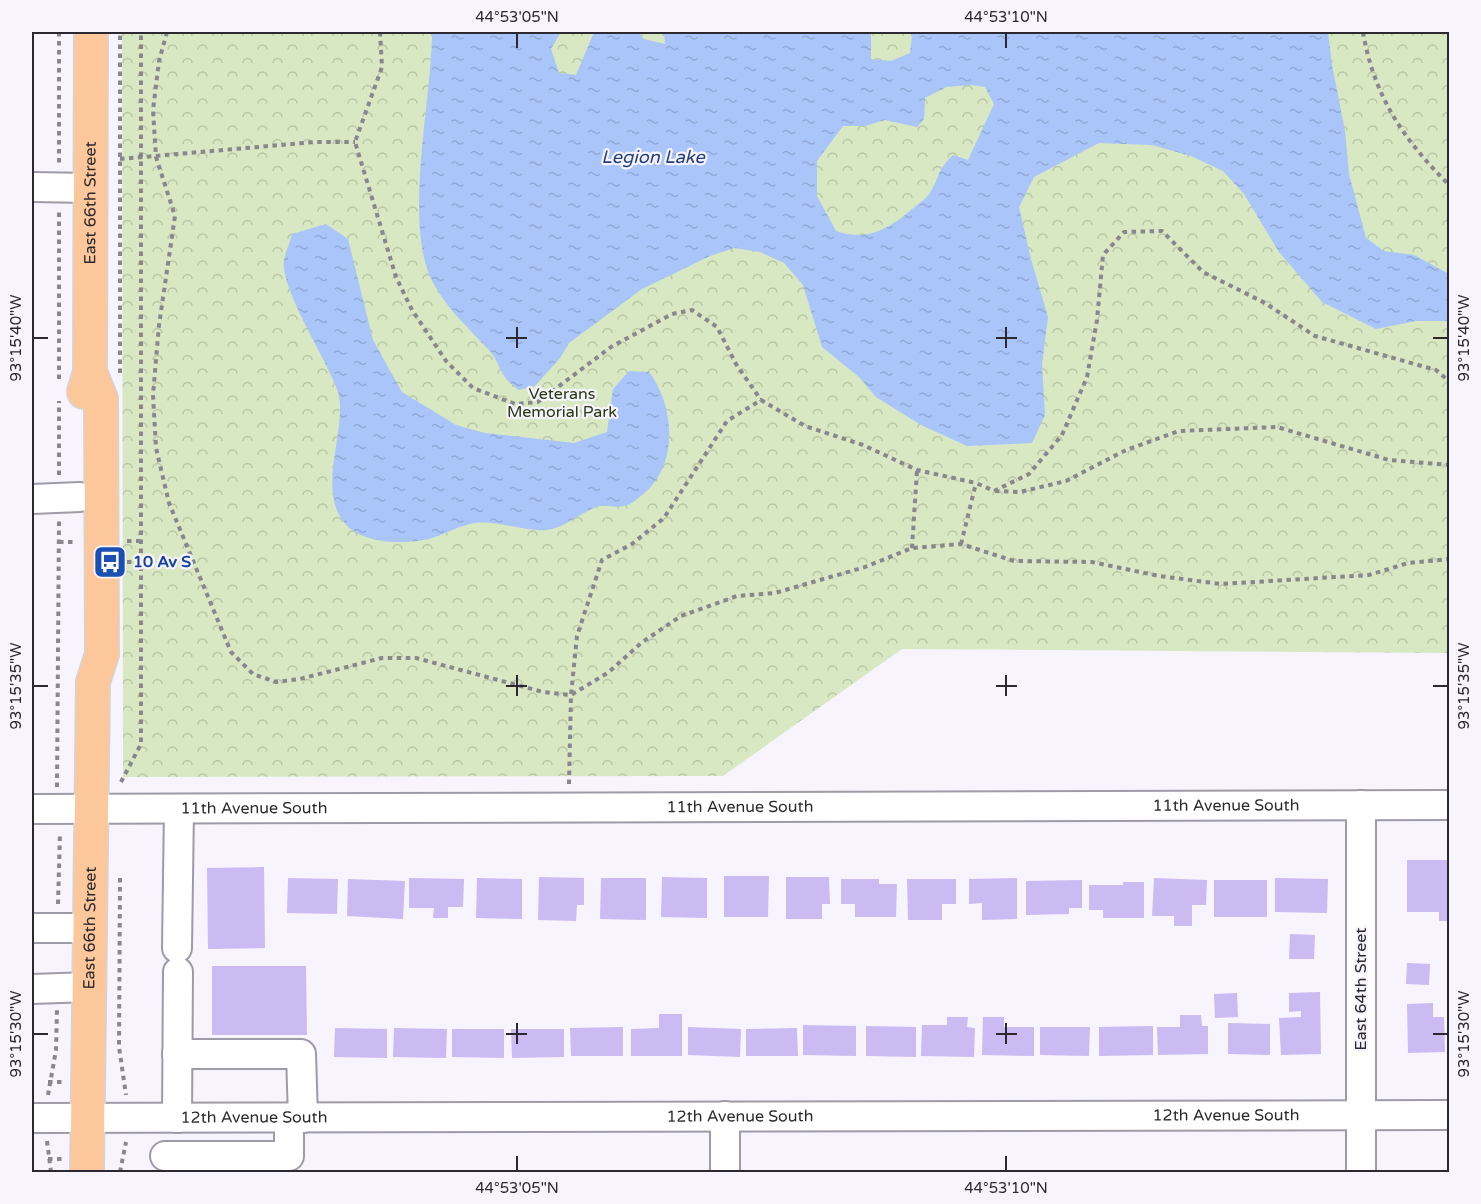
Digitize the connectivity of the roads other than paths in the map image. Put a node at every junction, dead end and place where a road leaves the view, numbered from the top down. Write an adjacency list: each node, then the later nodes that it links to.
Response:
1 (91, 32): 2 (main road, East 66th Street)
2 (60, 187): 3 (main road, East 66th Street)
3 (90, 372): 4 (main road, East 66th Street); 5 (main road, East 66th Street)
4 (57, 498): 5 (main road, East 66th Street)
5 (93, 682): 8 (main road, East 66th Street)
6 (1361, 805): 7 (street, 11th Avenue South); 10 (street, 11th Avenue South); 15 (street, East 64th Street)
7 (1449, 805)
8 (92, 808): 9 (street, 11th Avenue South); 10 (street, 11th Avenue South); 11 (main road, East 66th Street)
9 (45, 809)
10 (179, 809): 14 (street)
11 (60, 928): 12 (main road, East 66th Street)
12 (90, 987): 13 (street); 19 (main road, East 66th Street)
13 (44, 988)
14 (177, 1054): 20 (street); 22 (street)
15 (1361, 1115): 16 (street, 12th Avenue South); 17 (street, 12th Avenue South); 28 (street, East 64th Street)
16 (1449, 1115)
17 (725, 1116): 22 (street, 12th Avenue South); 27 (street)
18 (42, 1118): 19 (street, 12th Avenue South)
19 (88, 1118): 20 (street, 12th Avenue South); 26 (main road, East 66th Street)
20 (171, 1118): 21 (street, 12th Avenue South); 23 (street)
21 (228, 1118): 22 (street, 12th Avenue South); 24 (street)
22 (296, 1118): 25 (street)
23 (165, 1165): 24 (street)
24 (229, 1165): 25 (street)
25 (289, 1165)
26 (87, 1173)
27 (725, 1173)
28 (1361, 1173)

